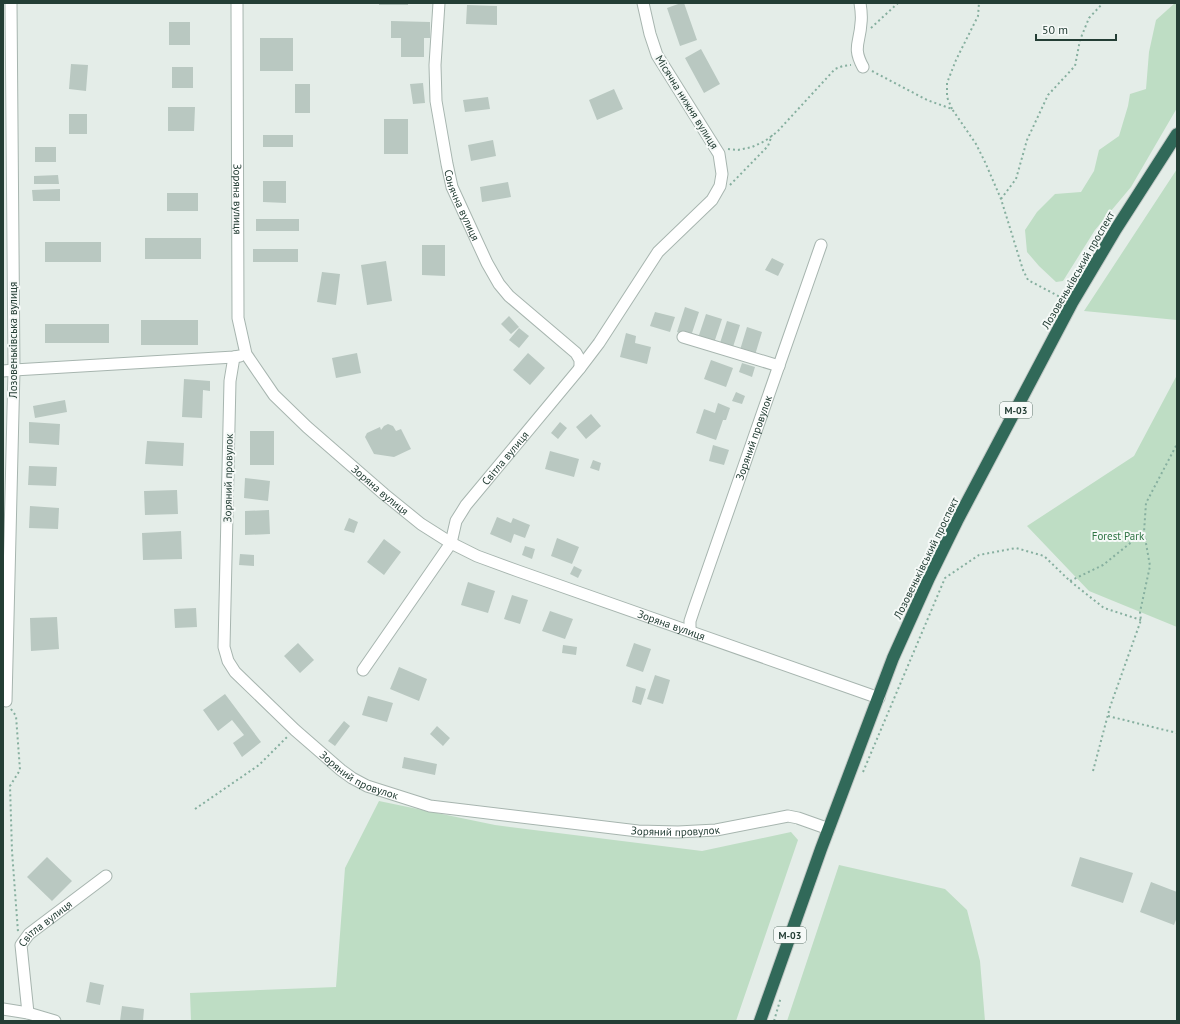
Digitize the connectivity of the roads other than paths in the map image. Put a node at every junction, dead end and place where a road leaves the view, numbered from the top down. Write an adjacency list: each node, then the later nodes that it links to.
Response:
1 (11, 3): 15 (street, Лозовеньківська вулиця)
2 (237, 3): 11 (street, Зоряна вулиця)
3 (439, 3): 14 (street, Сонячна вулиця)
4 (643, 3): 8 (street, Місячна нижня вулиця)
5 (860, 3): 6 (street)
6 (863, 67)
7 (1177, 134): 19 (highway, Лозовеньківський проспект / М-03)
8 (715, 196): 14 (street, Світла вулиця)
9 (821, 245): 13 (street, Зоряний провулок)
10 (683, 337): 13 (street)
11 (246, 354): 12 (street); 16 (street, Зоряна вулиця)
12 (234, 357): 15 (street); 21 (street, Зоряний провулок)
13 (779, 366): 17 (street, Зоряний провулок)
14 (580, 368): 16 (street, Світла вулиця)
15 (8, 371): 20 (street, Лозовеньківська вулиця)
16 (451, 543): 17 (street, Зоряна вулиця); 18 (street, Світла вулиця)
17 (690, 631): 19 (street, Зоряна вулиця)
18 (363, 670)
19 (879, 698): 21 (highway, Лозовеньківський проспект / М-03)
20 (6, 701)
21 (828, 828): 26 (highway, Лозовеньківський проспект / М-03)
22 (106, 876): 24 (street, Світла вулиця)
23 (3, 1009): 24 (street)
24 (28, 1013): 25 (street)
25 (55, 1021)
26 (760, 1021)

